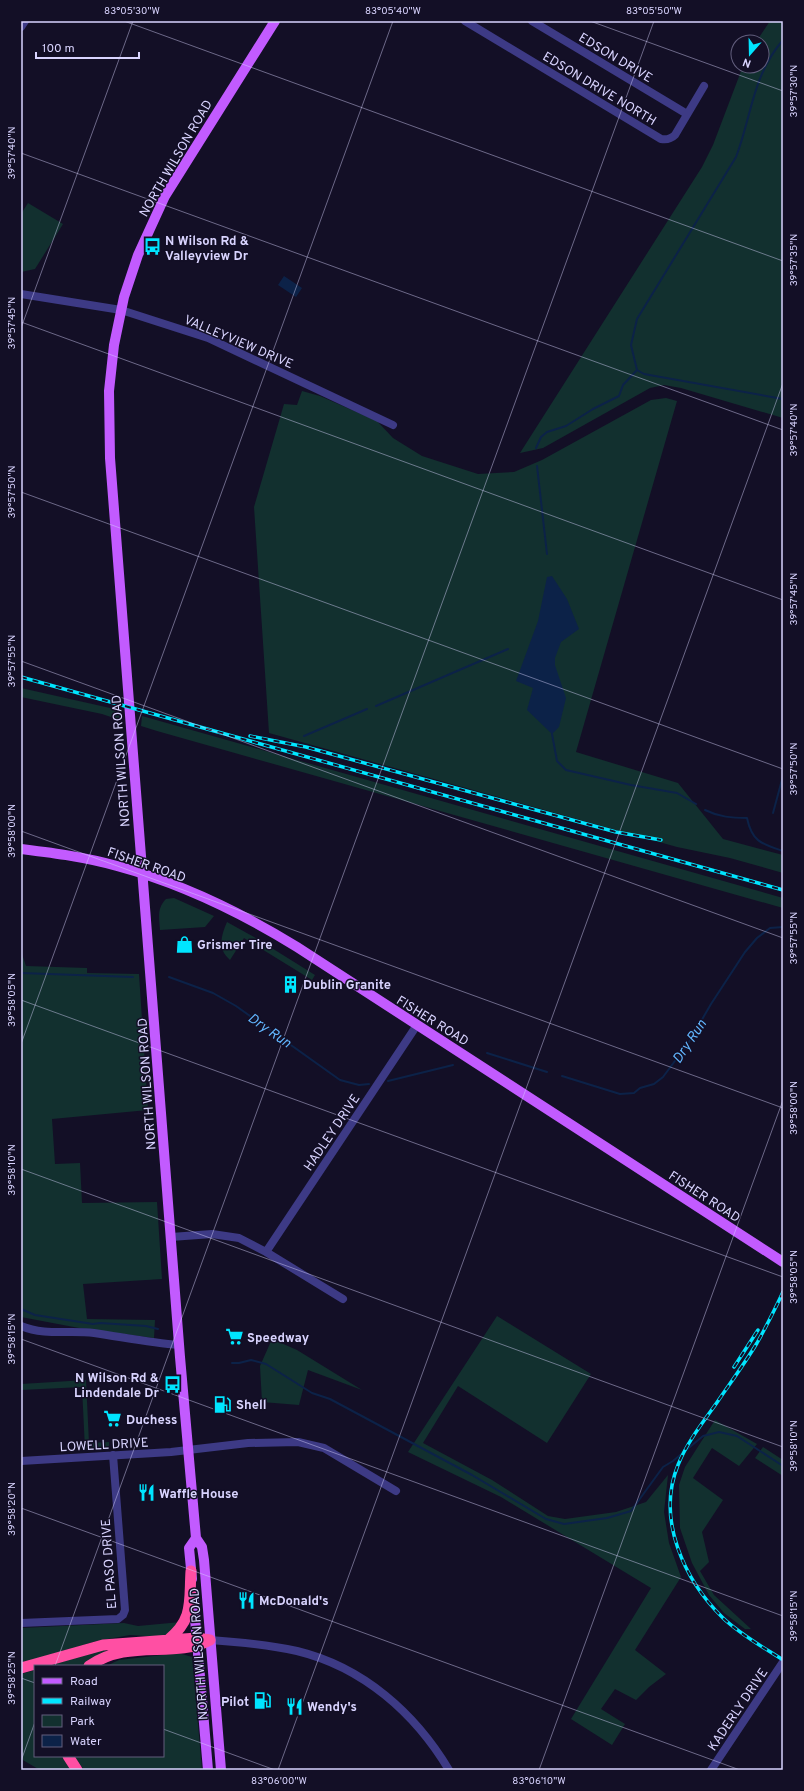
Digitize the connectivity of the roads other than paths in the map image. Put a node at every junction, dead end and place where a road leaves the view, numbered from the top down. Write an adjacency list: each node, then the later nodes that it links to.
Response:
1 (25, 21): 5 (street)
2 (275, 21): 9 (main road, NORTH WILSON ROAD)
3 (465, 21): 7 (street, EDSON DRIVE NORTH)
4 (532, 21): 7 (street, EDSON DRIVE)
5 (21, 27)
6 (704, 86): 7 (street, EDSON DRIVE NORTH)
7 (687, 114)
8 (21, 294): 9 (street, VALLEYVIEW DRIVE)
9 (121, 310): 10 (street, VALLEYVIEW DRIVE); 12 (main road, NORTH WILSON ROAD)
10 (393, 425)
11 (21, 849): 12 (main road, FISHER ROAD)
12 (142, 874): 13 (main road, FISHER ROAD); 14 (main road, NORTH WILSON ROAD)
13 (417, 1024): 15 (street, HADLEY DRIVE); 16 (main road, FISHER ROAD)
14 (171, 1237): 15 (street); 19 (main road, NORTH WILSON ROAD)
15 (266, 1252): 17 (street)
16 (783, 1262)
17 (343, 1299)
18 (21, 1326): 19 (street)
19 (179, 1345): 20 (main road, NORTH WILSON ROAD)
20 (188, 1451): 21 (street, LOWELL DRIVE); 23 (street, LOWELL DRIVE); 24 (main road, NORTH WILSON ROAD)
21 (113, 1455): 22 (street, LOWELL DRIVE); 26 (street, EL PASO DRIVE)
22 (21, 1461)
23 (396, 1491)
24 (196, 1538): 25 (main road, NORTH WILSON ROAD); 28 (main road, NORTH WILSON ROAD)
25 (191, 1571): 27 (highway); 29 (main road, NORTH WILSON ROAD)
26 (21, 1623)
27 (168, 1640): 29 (highway); 32 (highway)
28 (210, 1640): 29 (highway); 36 (main road, NORTH WILSON ROAD); 37 (street)
29 (197, 1642): 31 (highway); 35 (main road, NORTH WILSON ROAD)
30 (783, 1662): 38 (street, KADERLY DRIVE)
31 (91, 1665)
32 (21, 1668)
33 (69, 1757): 34 (highway)
34 (77, 1770)
35 (208, 1770)
36 (221, 1770)
37 (448, 1770)
38 (711, 1770)

